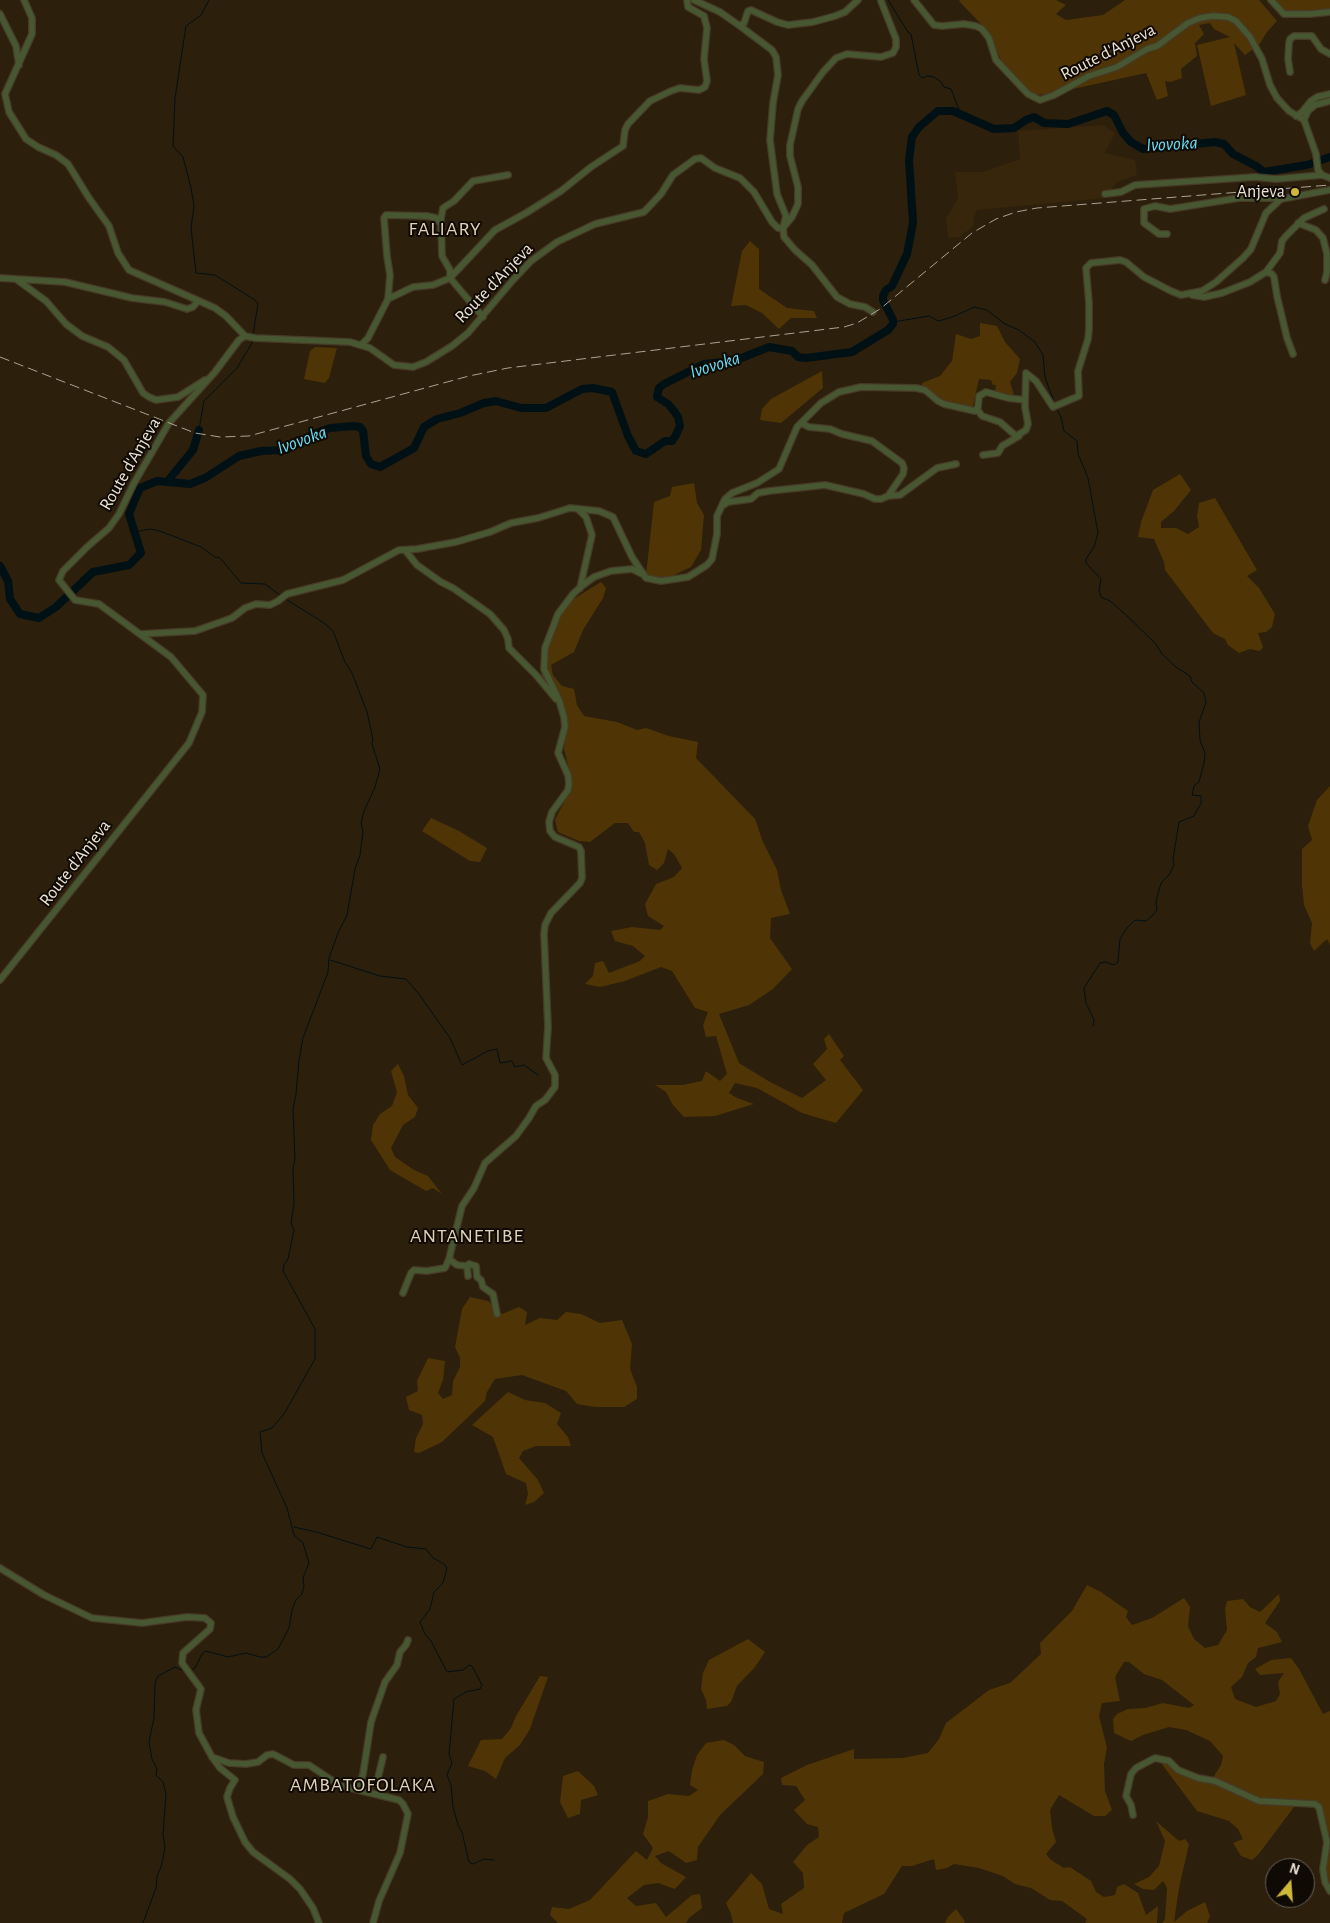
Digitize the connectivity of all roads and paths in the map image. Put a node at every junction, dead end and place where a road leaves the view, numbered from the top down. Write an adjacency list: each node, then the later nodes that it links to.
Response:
1 (24, 0): 12 (street)
2 (687, 0): 32 (street)
3 (694, 0): 10 (street)
4 (858, 0): 10 (street)
5 (880, 0): 28 (street)
6 (914, 0): 17 (street, Route d'Anjeva)
7 (1271, 0): 8 (street)
8 (1330, 12)
9 (0, 14): 12 (street)
10 (740, 26): 28 (street)
11 (1330, 54): 13 (street)
12 (19, 65): 15 (street)
13 (1290, 72)
14 (1330, 94): 17 (street)
15 (2, 96): 37 (street)
16 (1330, 102): 18 (street)
17 (1296, 116): 18 (street, Route d'Anjeva)
18 (1304, 120): 20 (street)
19 (508, 175): 27 (street)
20 (1322, 175): 21 (street); 23 (street)
21 (1330, 178)
22 (1330, 190): 24 (street)
23 (1104, 194)
24 (1283, 198): 29 (street); 35 (street)
25 (1324, 209): 26 (street)
26 (1298, 223): 30 (street); 34 (street)
27 (441, 224): 32 (street); 36 (street)
28 (783, 228): 38 (street); 39 (street, Route d'Anjeva)
29 (1167, 234)
30 (1266, 272): 35 (street); 44 (street)
31 (0, 278): 33 (street)
32 (450, 278): 36 (street); 39 (street)
33 (16, 279): 37 (street); 45 (street)
34 (1325, 280)
35 (1190, 294): 46 (street)
36 (388, 299): 42 (street)
37 (198, 301): 40 (street)
38 (873, 312)
39 (483, 317): 42 (street, Route d'Anjeva)
40 (236, 328): 41 (street); 43 (street)
41 (246, 336): 42 (street, Route d'Anjeva); 43 (street, Route d'Anjeva)
42 (361, 345)
43 (234, 346): 45 (street, Route d'Anjeva)
44 (1293, 354)
45 (215, 372): 58 (street, Route d'Anjeva)
46 (1025, 400): 47 (street); 49 (street)
47 (977, 410): 48 (street); 49 (street)
48 (801, 424): 52 (street); 53 (street)
49 (1019, 436): 50 (street)
50 (983, 454)
51 (956, 464): 52 (street)
52 (888, 496): 53 (street)
53 (720, 507): 56 (street)
54 (578, 508): 55 (street); 56 (street); 57 (street)
55 (405, 550): 58 (street); 59 (street)
56 (642, 574): 57 (street)
57 (580, 588): 59 (street)
58 (141, 634): 60 (street, Route d'Anjeva)
59 (561, 705): 61 (street)
60 (0, 980)
61 (449, 1259): 62 (street); 64 (street)
62 (466, 1266): 63 (street); 65 (street)
63 (468, 1276)
64 (403, 1293)
65 (497, 1314)
66 (0, 1568): 69 (street)
67 (408, 1640): 70 (street)
68 (384, 1756): 70 (street)
69 (212, 1757): 70 (street); 73 (street)
70 (358, 1790): 74 (street)
71 (1132, 1815): 72 (street)
72 (1330, 1891)
73 (319, 1923)
74 (372, 1923)

